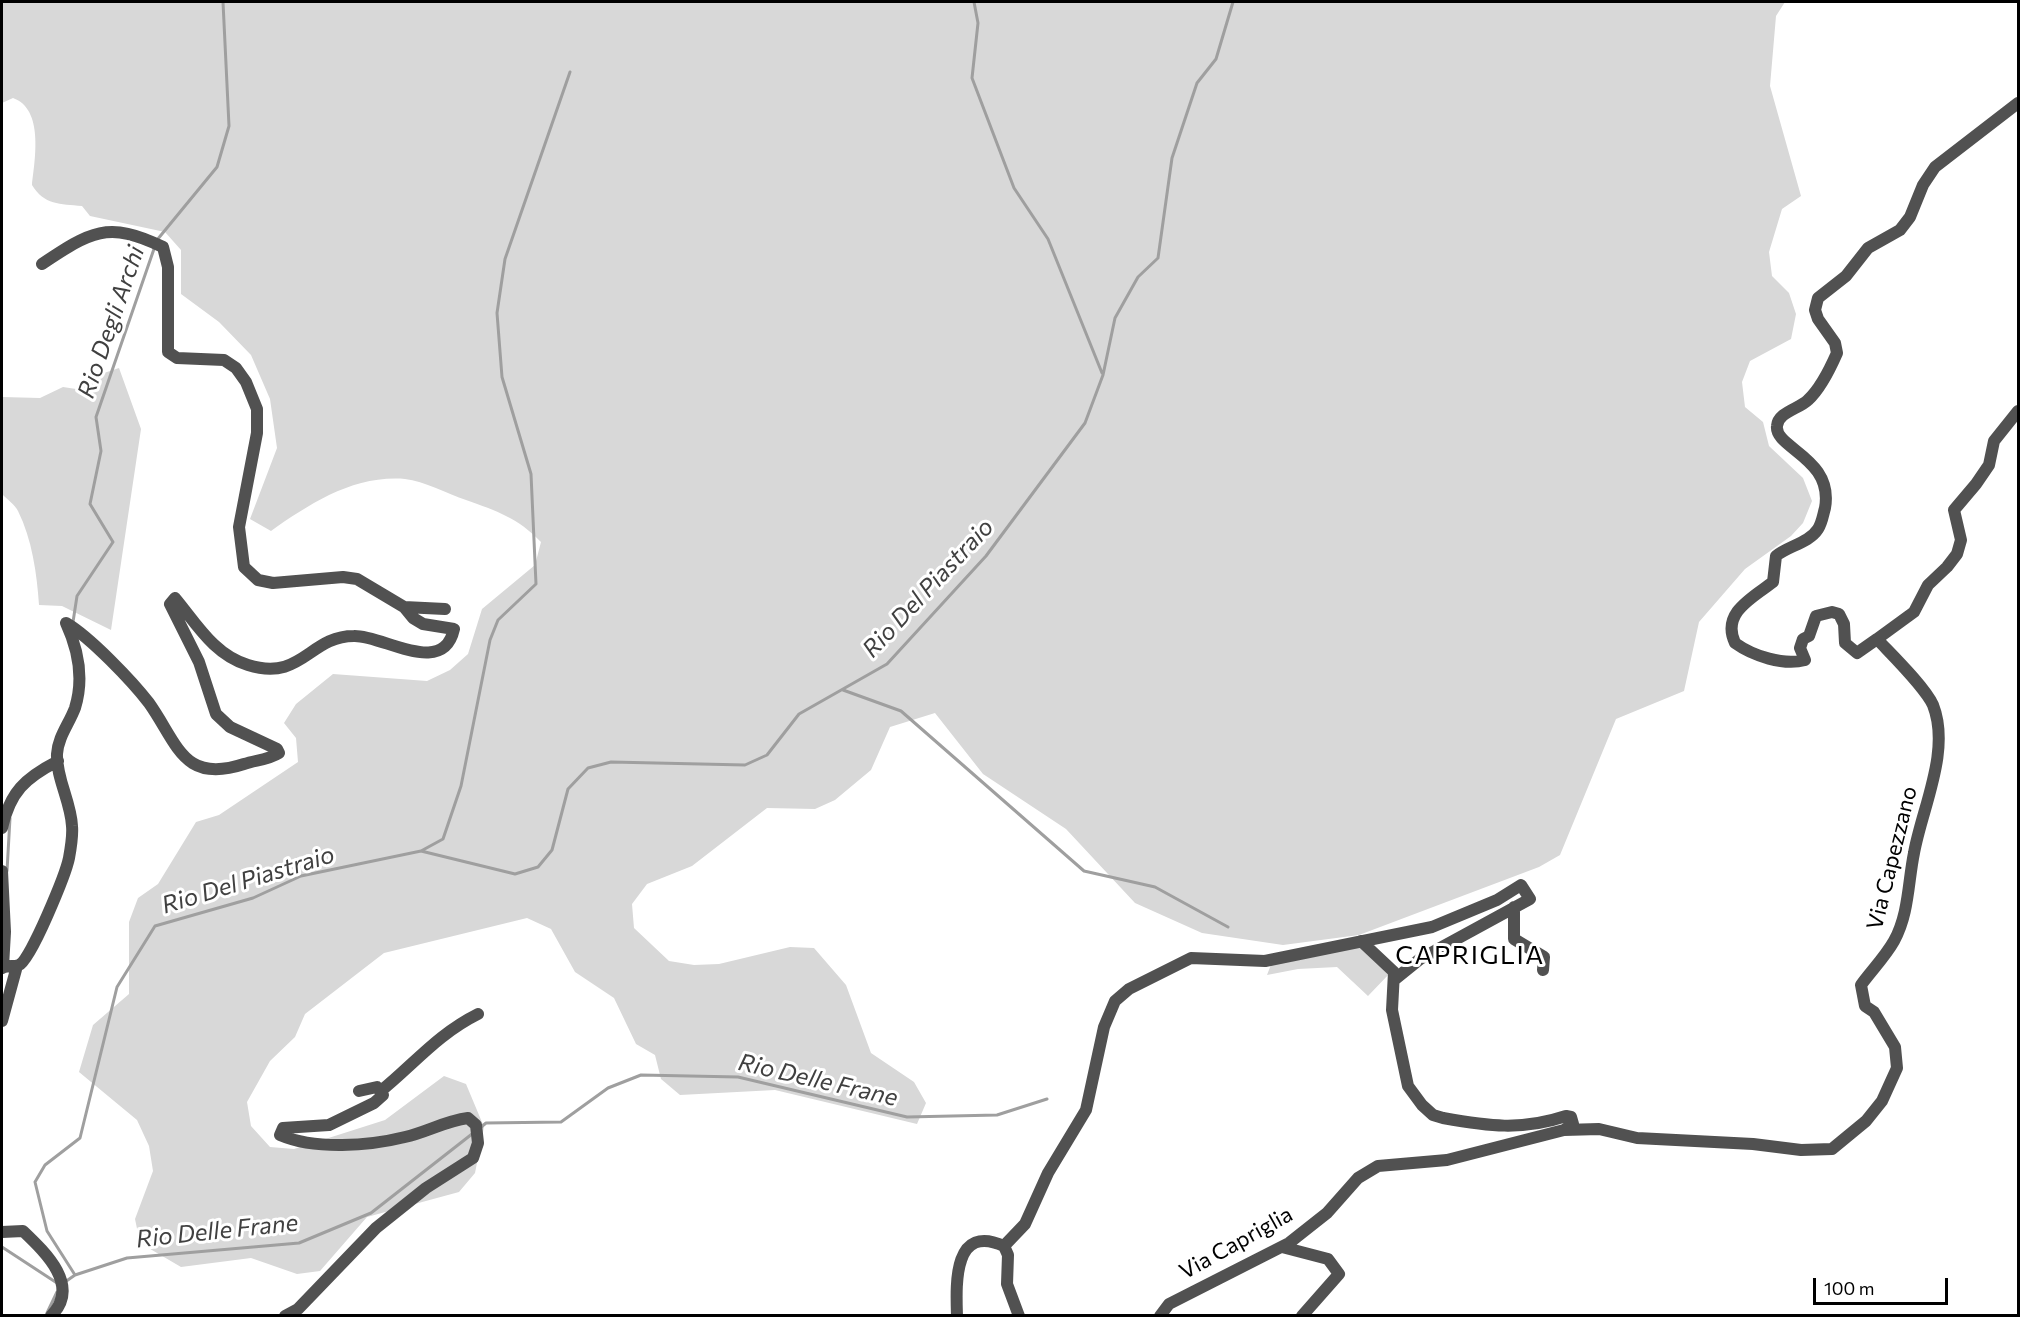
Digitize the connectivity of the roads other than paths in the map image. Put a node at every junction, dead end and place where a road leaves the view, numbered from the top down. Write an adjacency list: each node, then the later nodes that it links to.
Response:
1 (2019, 103): 6 (street)
2 (42, 264): 4 (street)
3 (2019, 411): 6 (street)
4 (404, 607): 5 (street); 7 (street)
5 (445, 609)
6 (1877, 639): 20 (street, Via Capezzano)
7 (58, 761): 8 (street); 12 (street)
8 (2, 828)
9 (2, 871): 13 (street)
10 (1514, 908): 11 (street); 14 (street); 15 (street)
11 (1361, 941): 15 (street); 22 (street)
12 (17, 966): 13 (street); 17 (street)
13 (2, 967)
14 (1543, 970)
15 (1394, 980): 20 (street)
16 (478, 1014): 18 (street)
17 (2, 1021)
18 (382, 1090): 19 (street); 25 (street)
19 (359, 1091)
20 (1564, 1130): 23 (street, Via Capriglia)
21 (2, 1232): 24 (street)
22 (1004, 1246): 26 (street); 27 (street)
23 (1282, 1247): 28 (street, Via Capriglia); 29 (street)
24 (51, 1316)
25 (285, 1316)
26 (957, 1316)
27 (1019, 1316)
28 (1160, 1316)
29 (1302, 1316)

